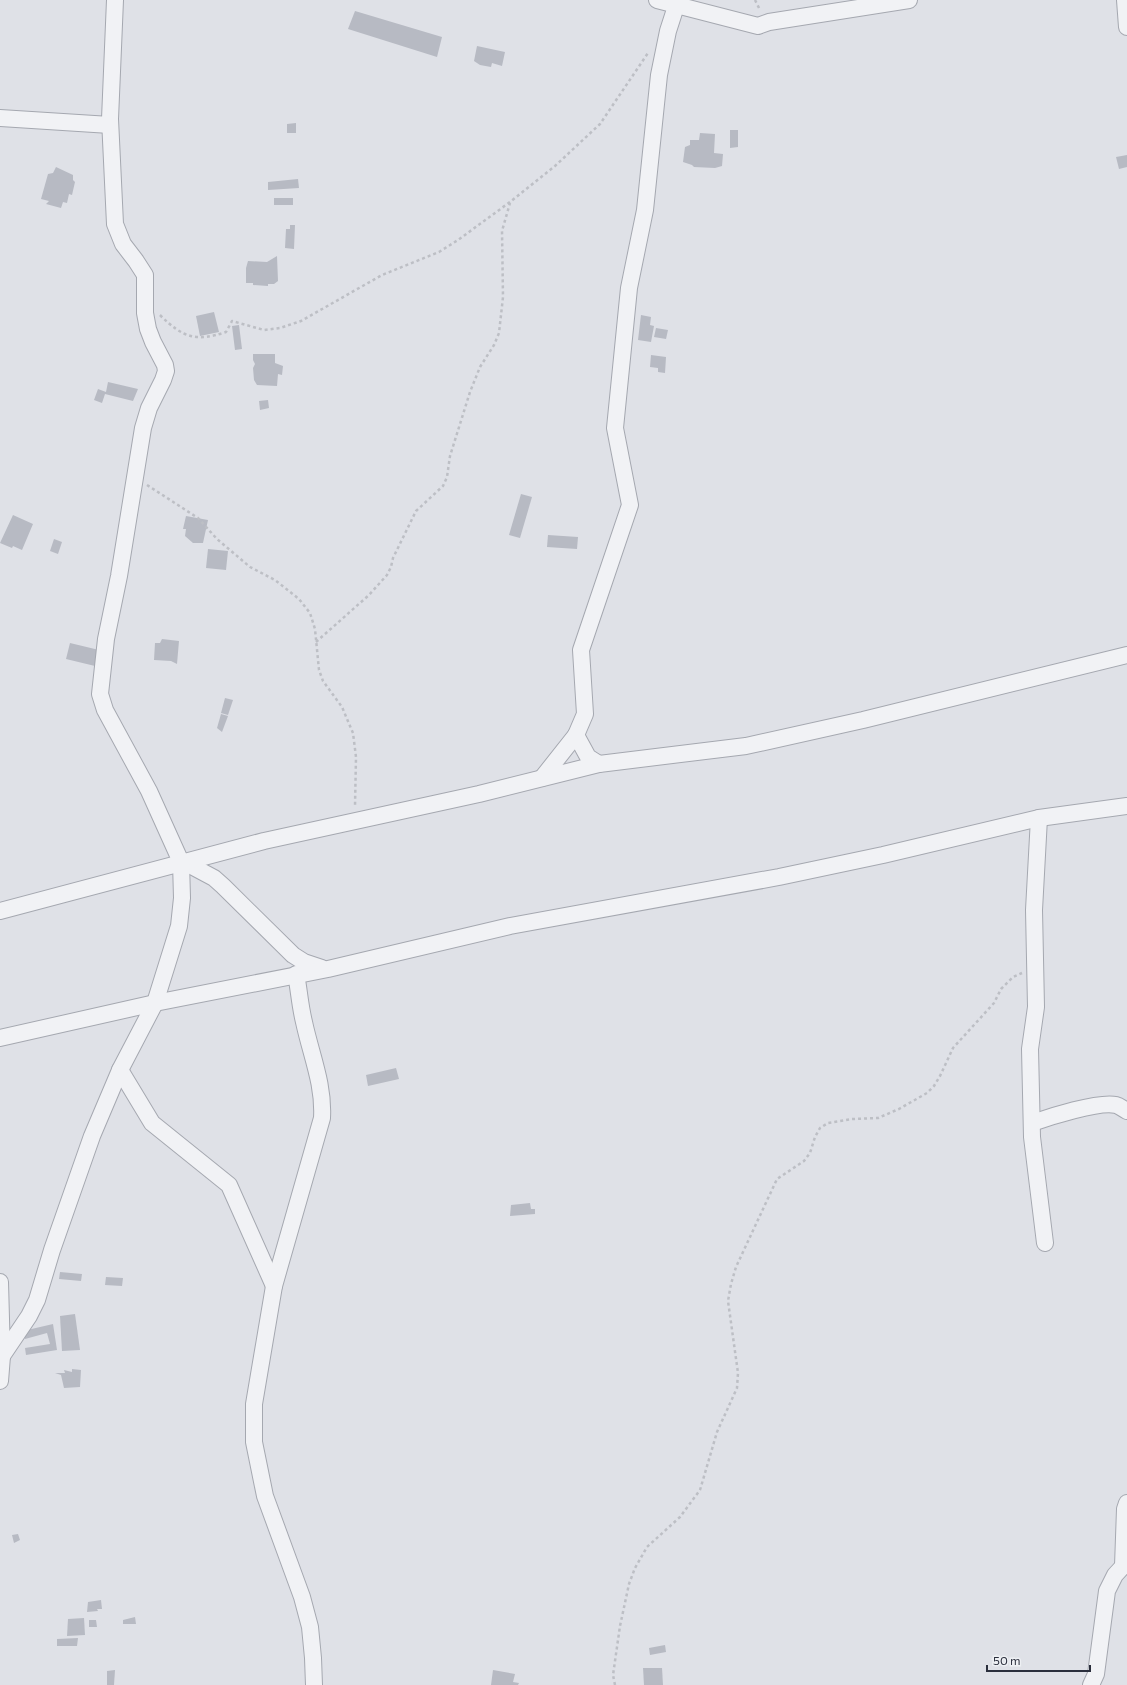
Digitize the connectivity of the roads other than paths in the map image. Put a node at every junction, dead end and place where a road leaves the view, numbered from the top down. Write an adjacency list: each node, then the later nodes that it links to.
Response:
1 (115, 0): 8 (street)
2 (656, 0): 5 (street)
3 (909, 0): 5 (street)
4 (1125, 0): 6 (street)
5 (677, 3): 10 (street)
6 (1127, 27)
7 (0, 118): 8 (street)
8 (110, 126): 15 (street)
9 (1127, 655): 11 (street)
10 (576, 735): 11 (street); 12 (street)
11 (599, 764): 12 (street)
12 (542, 778): 15 (street)
13 (1127, 806): 14 (street)
14 (1039, 818): 17 (street); 23 (street)
15 (182, 862): 16 (street); 17 (street); 19 (street)
16 (0, 911)
17 (328, 969): 18 (street)
18 (296, 974): 19 (street); 26 (street)
19 (155, 1003): 20 (street); 21 (street)
20 (0, 1038)
21 (120, 1070): 26 (street); 27 (street)
22 (1127, 1111): 23 (street)
23 (1032, 1123): 24 (street)
24 (1046, 1243)
25 (0, 1282): 27 (street)
26 (274, 1286): 31 (street)
27 (2, 1356): 28 (street)
28 (0, 1381)
29 (1127, 1503): 30 (street)
30 (1125, 1564): 32 (street)
31 (314, 1685)
32 (1091, 1685)

